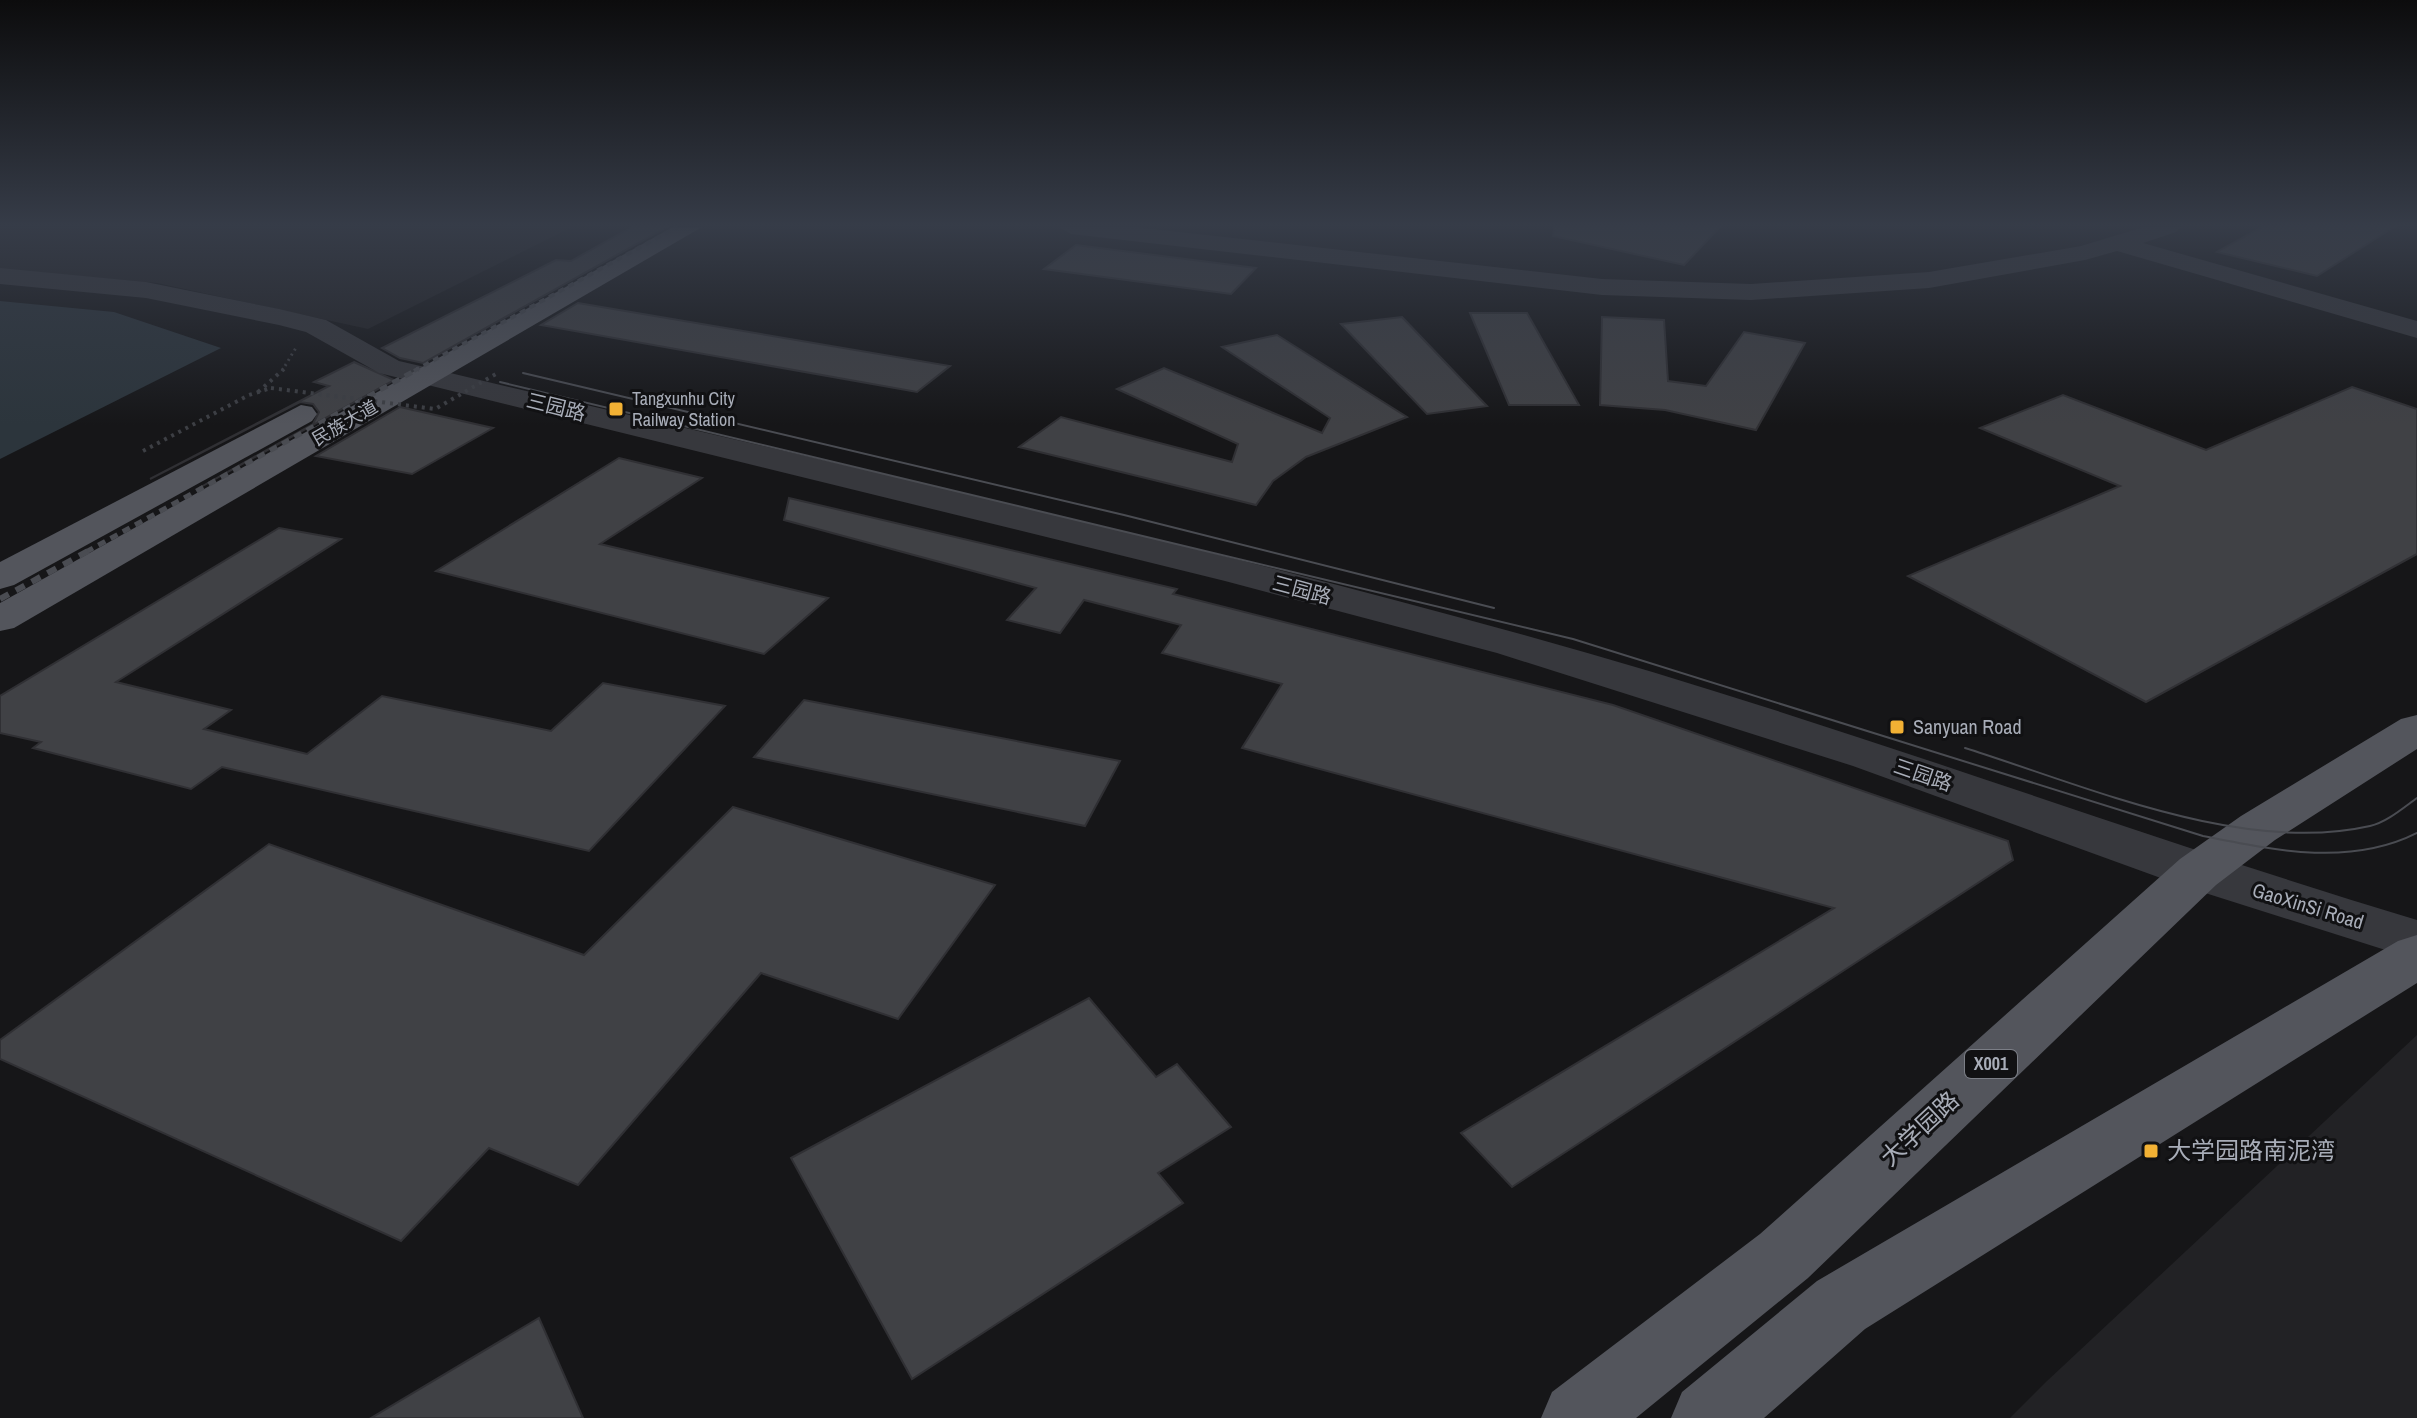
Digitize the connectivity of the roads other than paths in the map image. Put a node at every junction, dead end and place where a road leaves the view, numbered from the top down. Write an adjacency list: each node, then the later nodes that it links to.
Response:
1 (161, 293): 6 (street, 三园路)
2 (526, 293): 6 (main road, 民族大道)
3 (574, 293): 7 (main road, 民族大道)
4 (2290, 293): 5 (street)
5 (2417, 330)
6 (389, 367): 7 (street, 三园路); 8 (main road, 民族大道)
7 (428, 376): 9 (main road, 民族大道); 11 (street, 三园路)
8 (0, 577)
9 (0, 619)
10 (2417, 729): 11 (main road, 大学园路 / X001)
11 (2198, 872): 12 (street, GaoXinSi Road); 14 (main road, 大学园路 / X001)
12 (2417, 940)
13 (2417, 956): 15 (main road)
14 (1578, 1418)
15 (1708, 1418)

